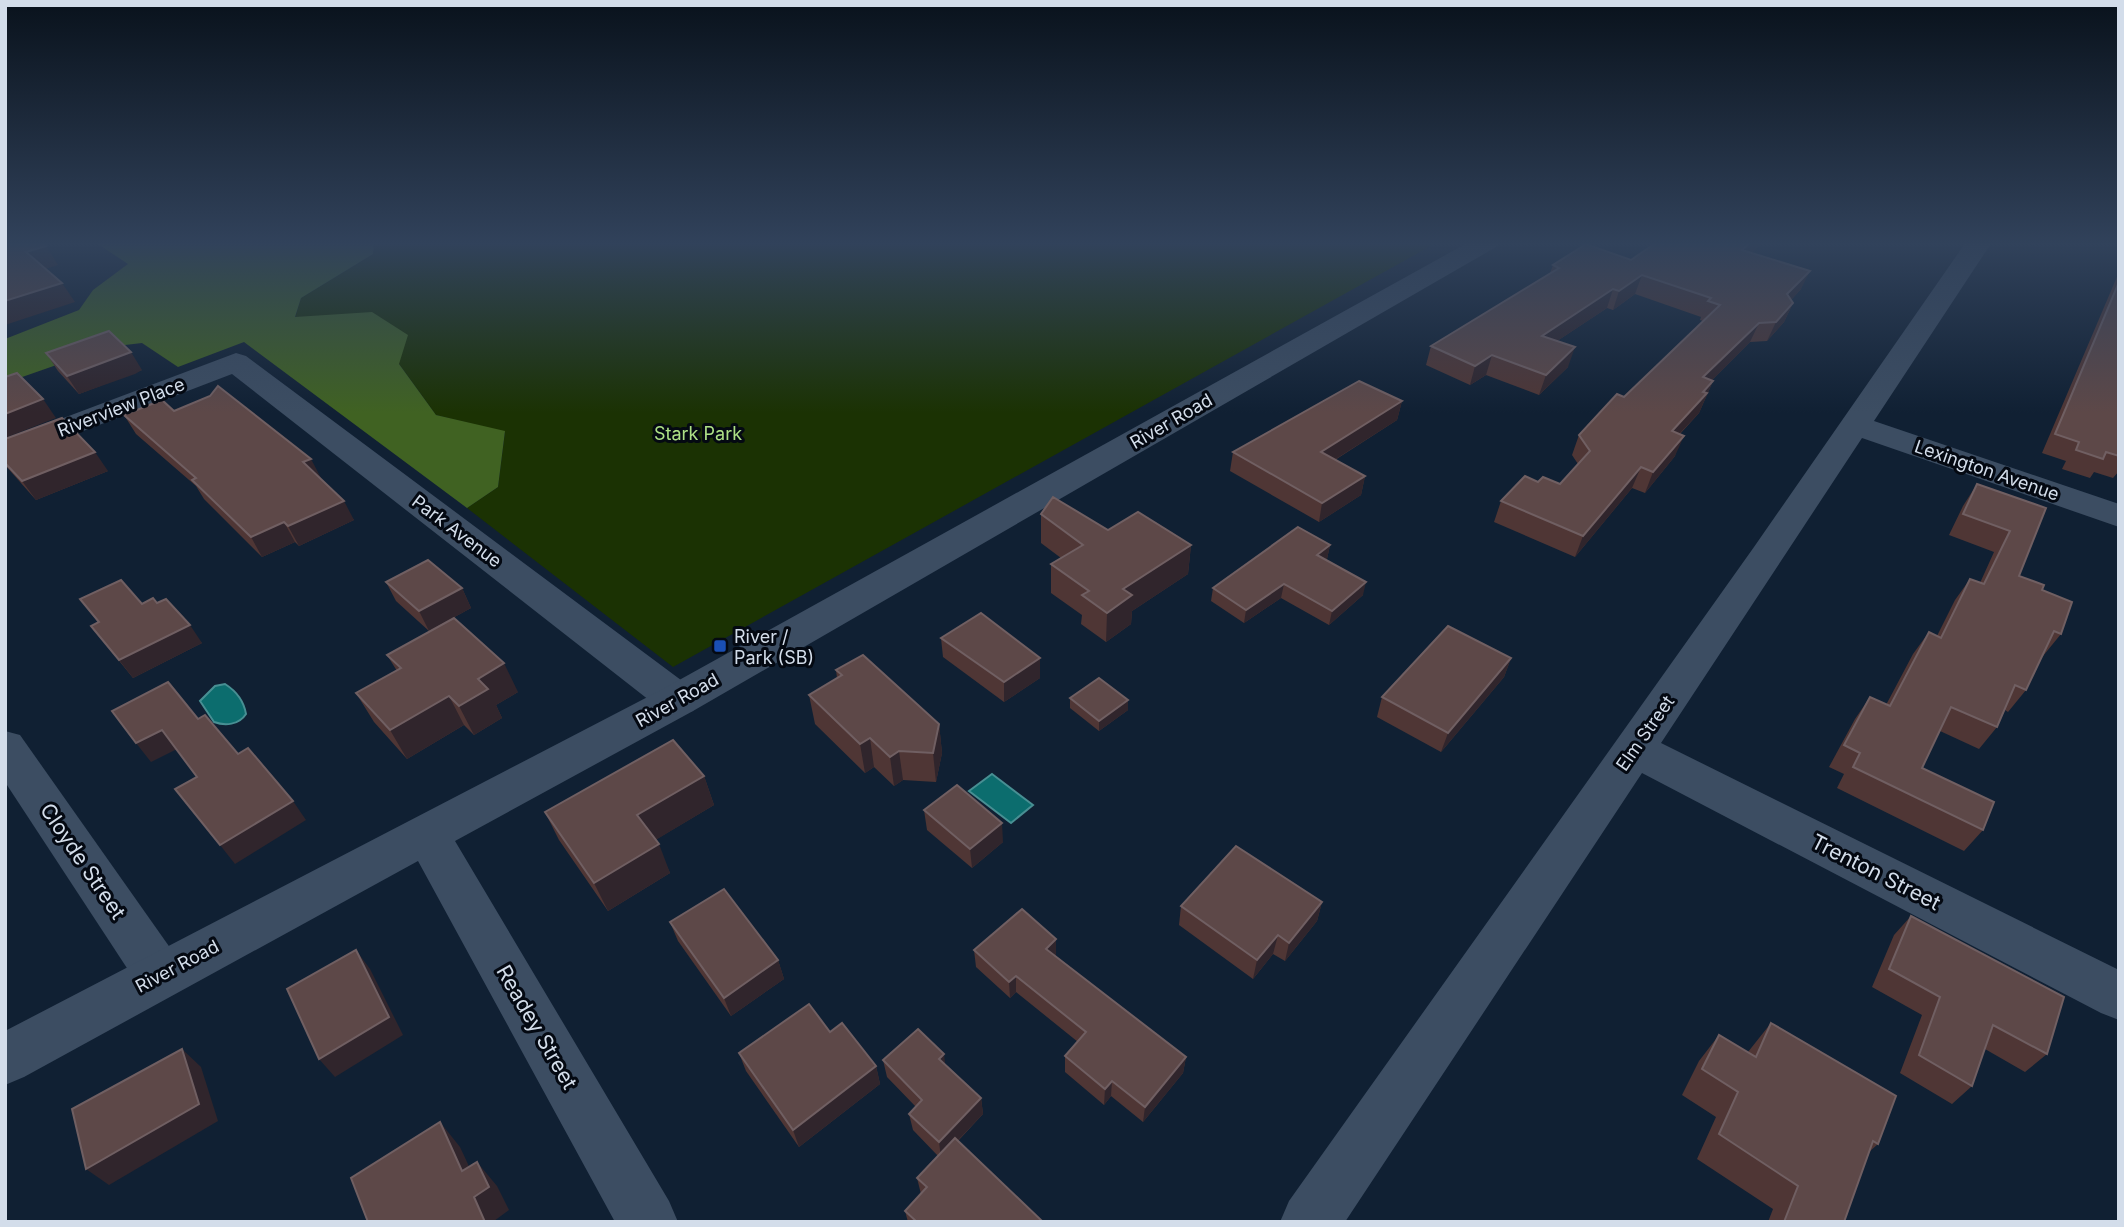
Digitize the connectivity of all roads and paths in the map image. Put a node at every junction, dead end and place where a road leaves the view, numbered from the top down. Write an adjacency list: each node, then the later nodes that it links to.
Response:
1 (1386, 299): 7 (street, River Road)
2 (1940, 299): 4 (street, Elm Street)
3 (236, 362): 5 (street, Riverview Place); 7 (street, Park Avenue)
4 (1855, 425): 6 (street, Lexington Avenue); 9 (street, Elm Street)
5 (5, 451)
6 (2119, 516)
7 (678, 700): 10 (street, River Road)
8 (5, 747): 11 (street, Cloyde Street)
9 (1634, 749): 12 (street, Trenton Street); 15 (street, Elm Street)
10 (426, 833): 11 (street, River Road); 14 (street, Readey Street)
11 (160, 975): 13 (street, River Road)
12 (2119, 996)
13 (5, 1059)
14 (648, 1222)
15 (1310, 1222)

